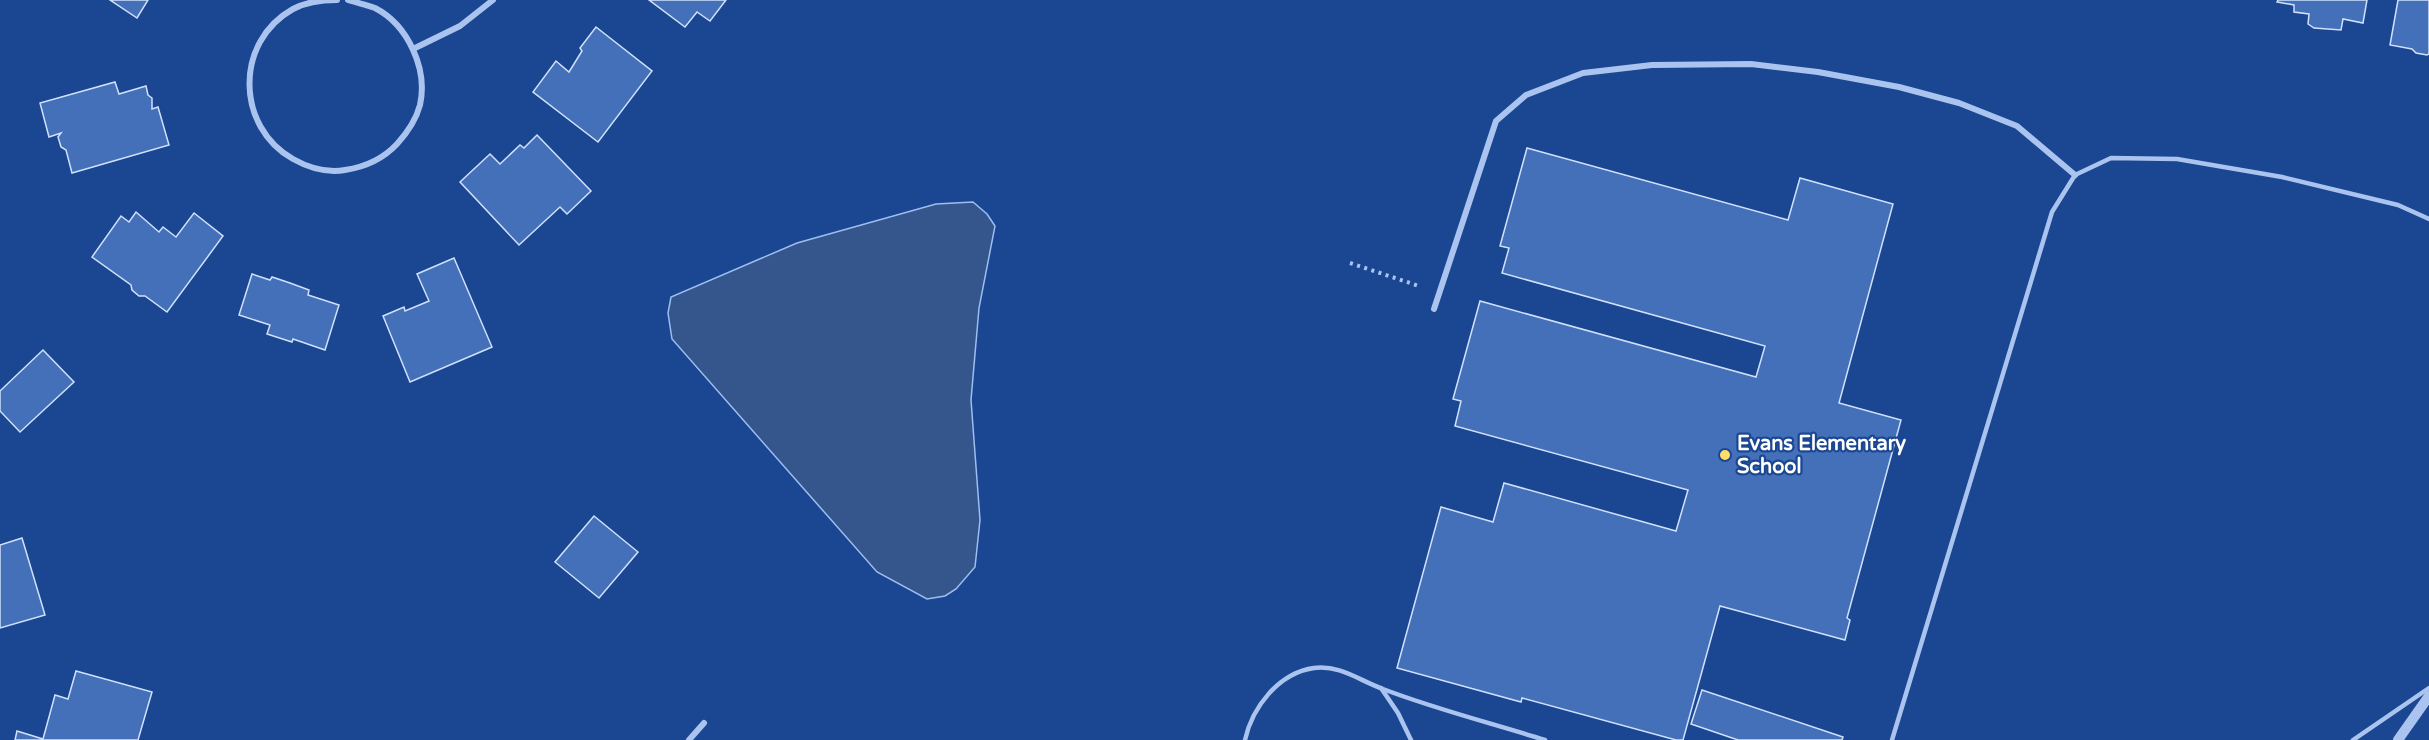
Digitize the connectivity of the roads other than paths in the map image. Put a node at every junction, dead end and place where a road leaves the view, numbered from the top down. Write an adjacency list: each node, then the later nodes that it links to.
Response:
1 (337, 0): 4 (street)
2 (348, 0): 4 (street)
3 (493, 0): 4 (street)
4 (413, 49)
5 (2075, 175): 6 (lane); 7 (street); 16 (lane)
6 (2429, 219)
7 (1434, 309)
8 (1381, 688): 13 (lane); 14 (lane); 15 (lane)
9 (2429, 688): 17 (lane)
10 (2429, 696): 18 (street)
11 (704, 723): 12 (street)
12 (689, 740)
13 (1245, 740)
14 (1411, 740)
15 (1545, 740)
16 (1892, 740)
17 (2354, 740)
18 (2398, 740)

